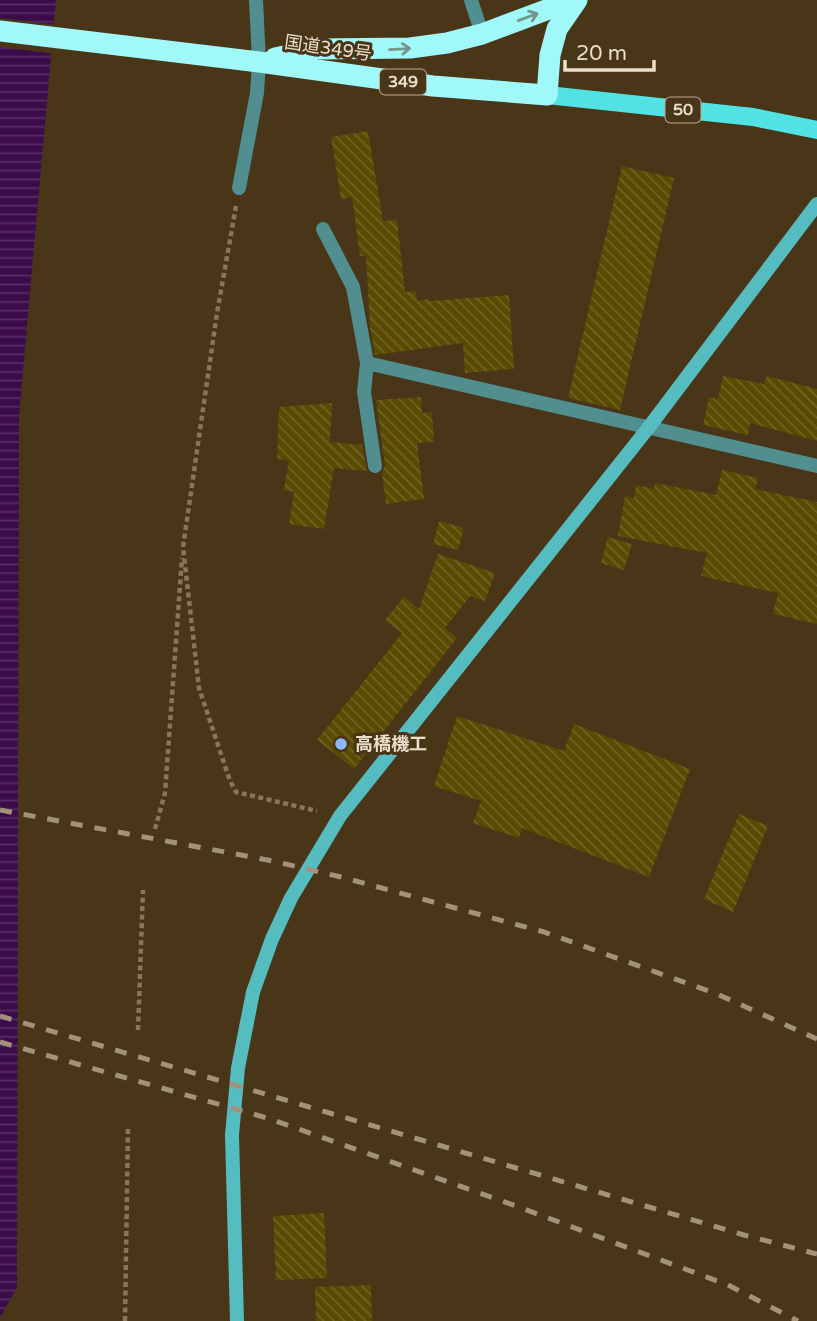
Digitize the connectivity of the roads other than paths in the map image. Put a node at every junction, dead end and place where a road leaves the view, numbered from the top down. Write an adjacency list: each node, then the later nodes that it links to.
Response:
1 (256, 0): 6 (street)
2 (471, 0): 5 (street)
3 (575, 0): 5 (highway, 349, one-way to 3); 7 (highway, 349)
4 (0, 31): 6 (highway, 国道349号 / 349)
5 (482, 34): 6 (highway, 349, one-way to 5)
6 (259, 62): 7 (highway, 国道349号 / 349); 9 (street)
7 (547, 96): 8 (main road, 50)
8 (817, 130)
9 (239, 188)
10 (817, 204): 13 (street)
11 (323, 229): 12 (street)
12 (367, 363): 13 (street); 14 (street)
13 (649, 427): 15 (street); 16 (street)
14 (375, 466)
15 (817, 466)
16 (237, 1321)

